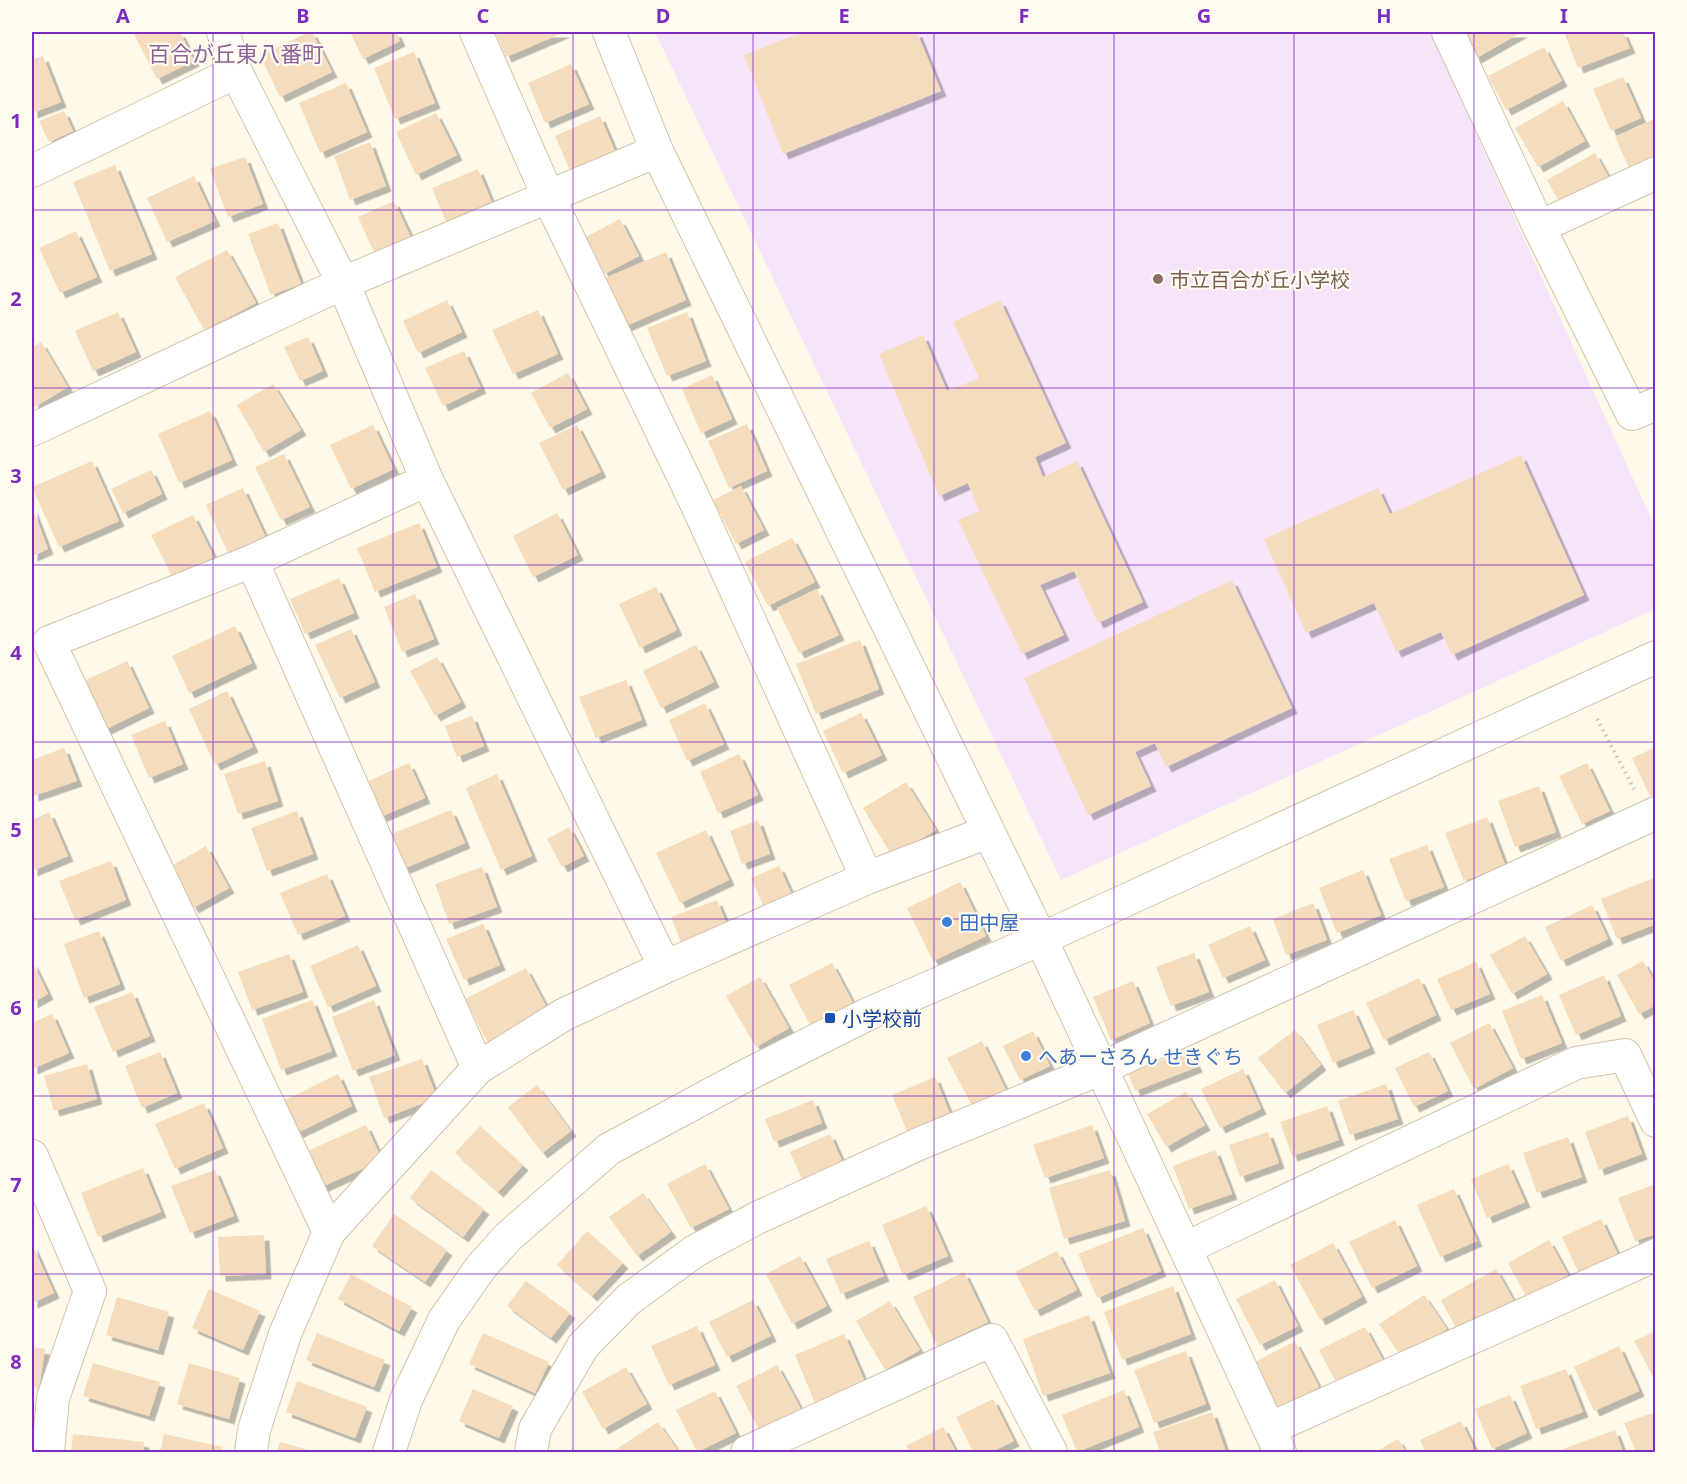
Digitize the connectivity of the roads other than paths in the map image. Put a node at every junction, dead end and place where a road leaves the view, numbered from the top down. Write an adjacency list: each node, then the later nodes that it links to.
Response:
1 (222, 32): 5 (street)
2 (476, 32): 9 (street)
3 (609, 32): 6 (street)
4 (1448, 32): 10 (street)
5 (236, 72): 7 (street); 11 (street)
6 (657, 151): 9 (street); 18 (street)
7 (32, 171)
8 (1656, 173): 10 (street)
9 (549, 196): 11 (street); 19 (street)
10 (1539, 227): 12 (street)
11 (343, 283): 13 (street); 14 (street)
12 (1656, 404)
13 (32, 430)
14 (427, 480): 15 (street); 21 (street)
15 (252, 561): 22 (street); 26 (street)
16 (1656, 657): 20 (street)
17 (1652, 815): 23 (street)
18 (988, 832): 19 (street); 20 (street)
19 (867, 878): 21 (street)
20 (1041, 939): 23 (street); 33 (street)
21 (665, 967): 22 (street)
22 (478, 1068): 26 (street)
23 (1102, 1068): 27 (street); 34 (street)
24 (1656, 1121): 27 (street)
25 (32, 1156): 29 (street)
26 (329, 1232): 32 (street)
27 (1186, 1248): 30 (street)
28 (1656, 1255): 30 (street)
29 (42, 1397): 31 (street)
30 (1275, 1441)
31 (48, 1452)
32 (251, 1452)
33 (389, 1452)
34 (531, 1452)
35 (747, 1452): 36 (street)
36 (1051, 1452)

